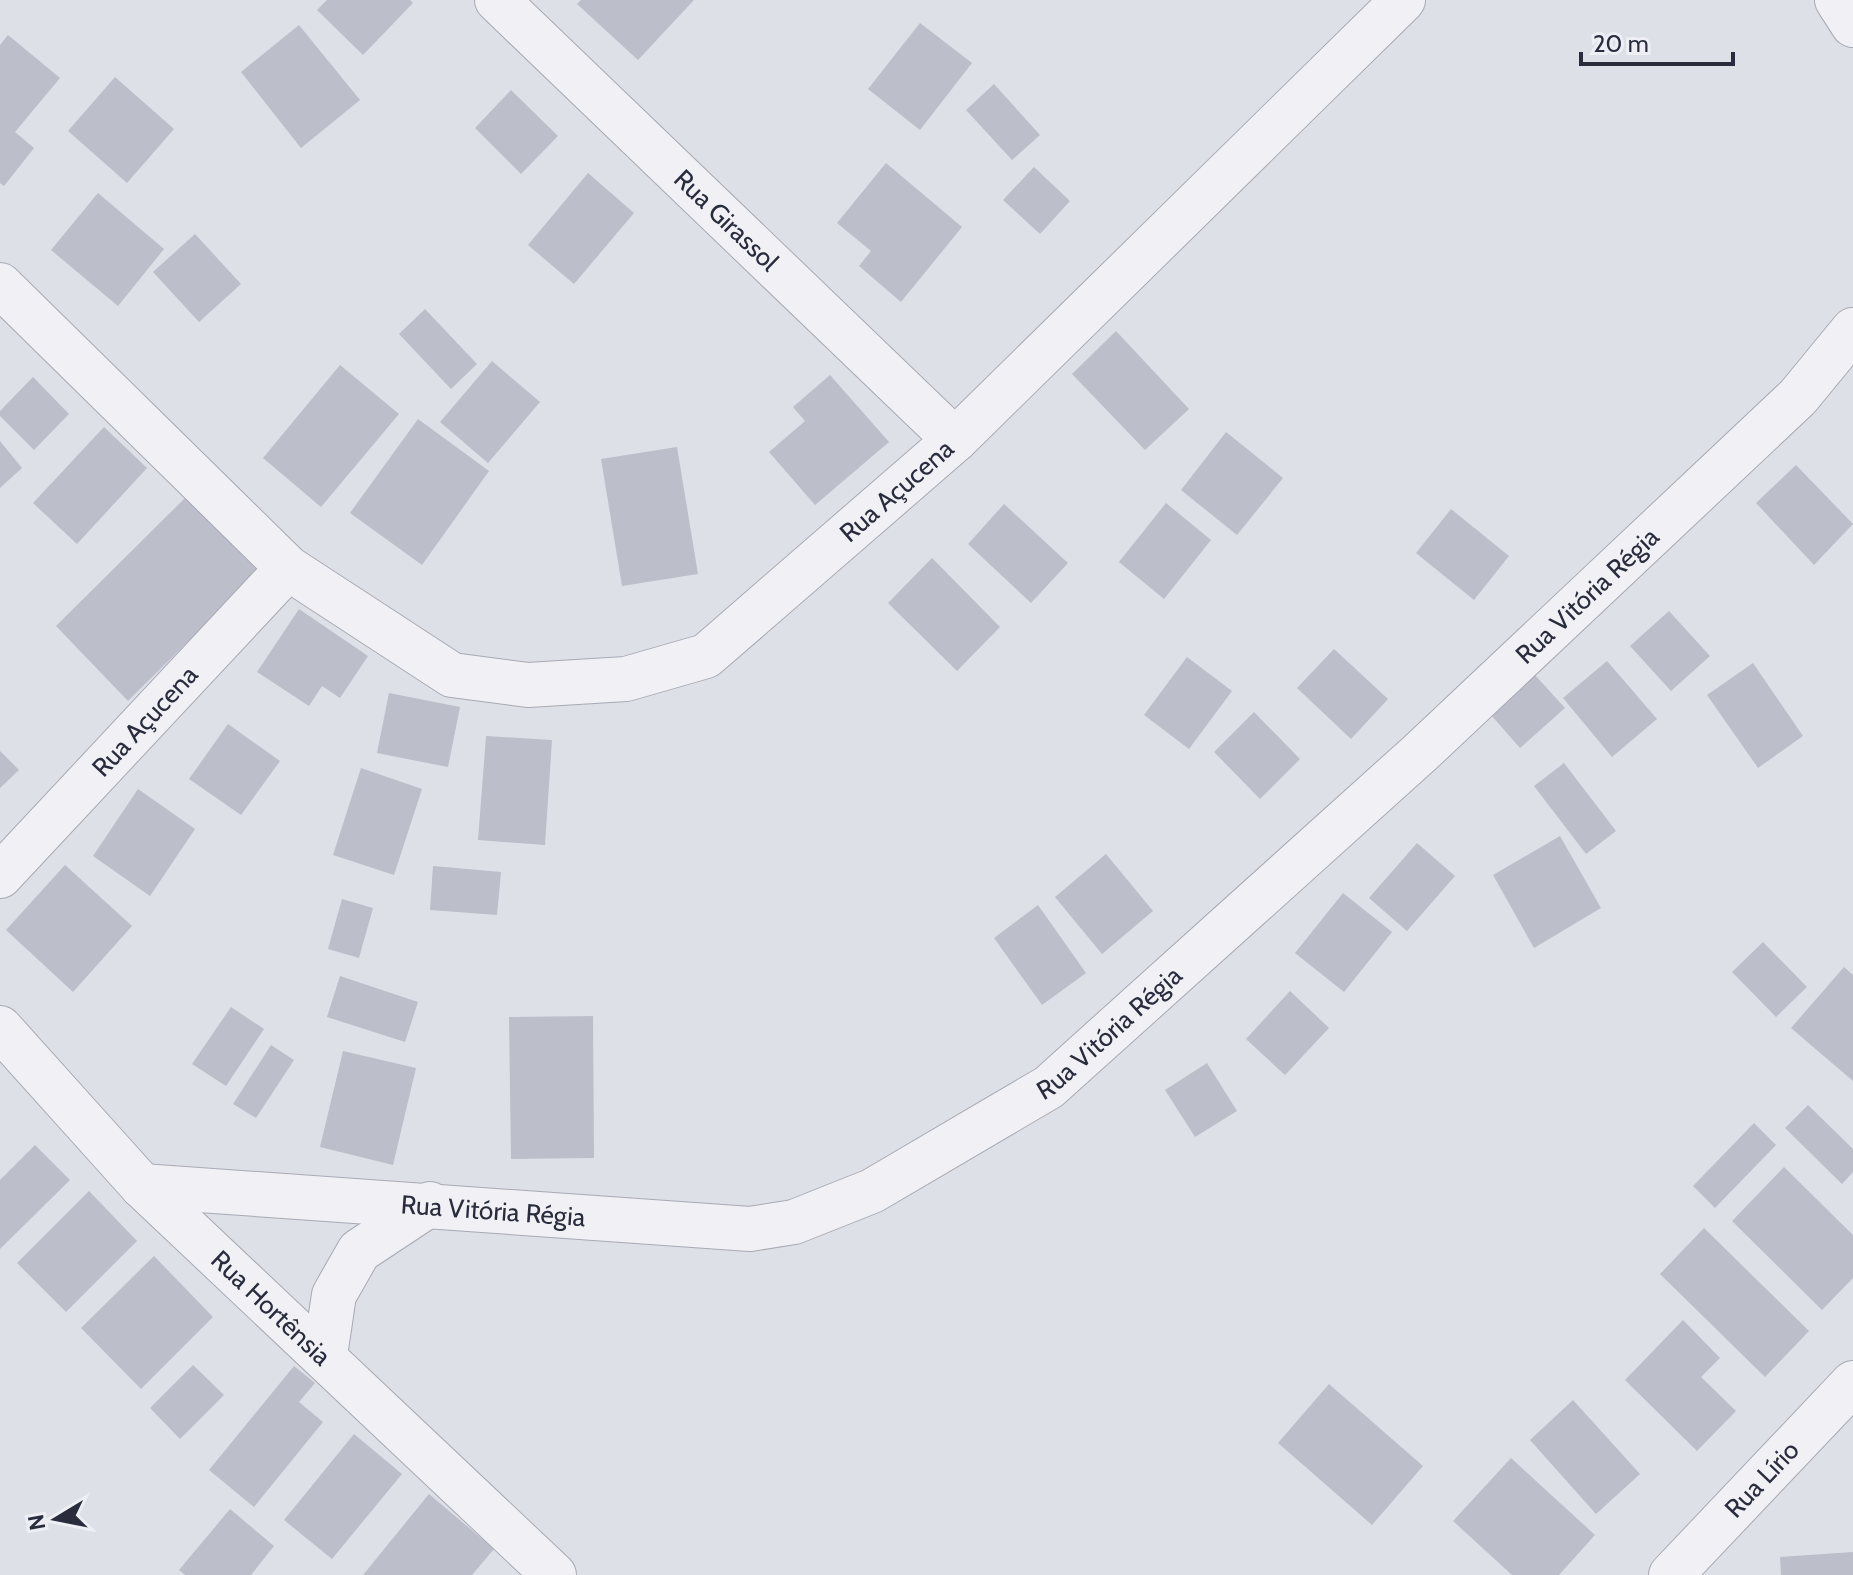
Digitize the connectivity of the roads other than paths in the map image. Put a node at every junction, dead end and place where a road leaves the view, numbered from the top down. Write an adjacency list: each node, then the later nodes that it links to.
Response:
1 (497, 0): 7 (street, Rua Girassol)
2 (1403, 0): 7 (street, Rua Açucena)
3 (1837, 0): 4 (street)
4 (1853, 25)
5 (0, 285): 8 (street, Rua Açucena)
6 (1853, 330): 12 (street, Rua Vitória Régia)
7 (955, 440): 8 (street, Rua Açucena)
8 (288, 568): 9 (street, Rua Açucena)
9 (0, 876)
10 (0, 1028): 11 (street, Rua Hortênsia)
11 (142, 1186): 12 (street, Rua Vitória Régia); 13 (street, Rua Hortênsia)
12 (430, 1204): 13 (street)
13 (325, 1355): 15 (street, Rua Hortênsia)
14 (1853, 1383): 16 (street, Rua Lírio)
15 (554, 1575)
16 (1671, 1575)

